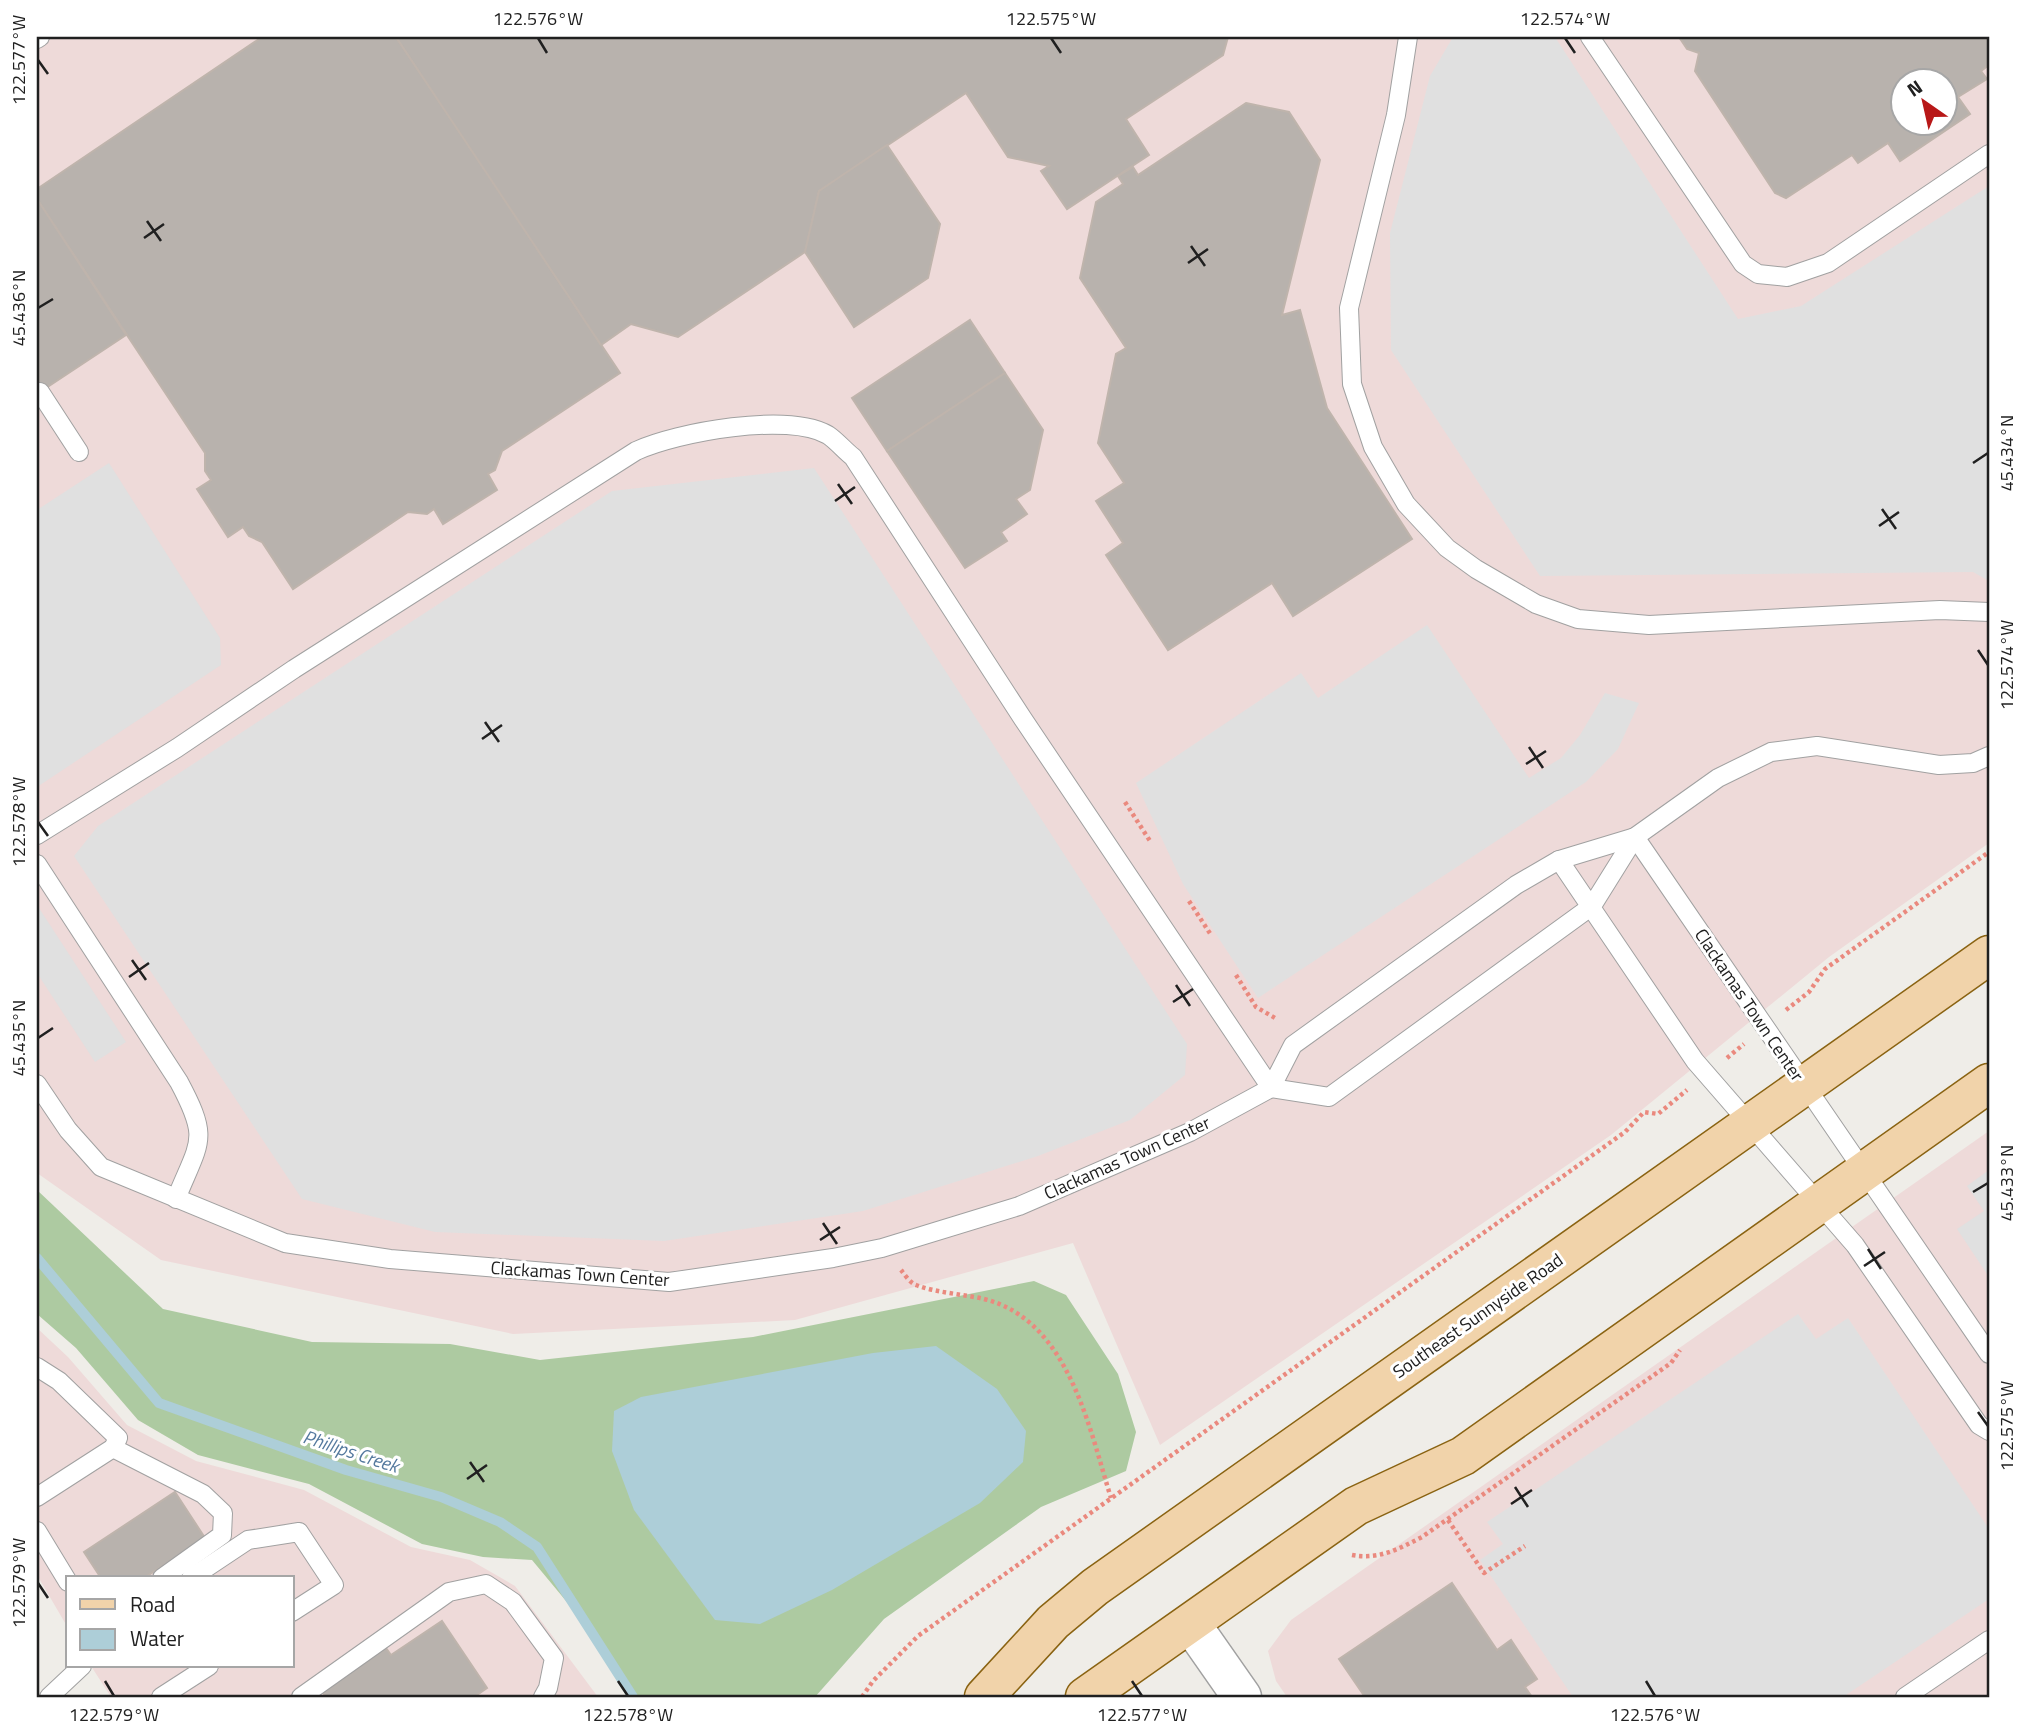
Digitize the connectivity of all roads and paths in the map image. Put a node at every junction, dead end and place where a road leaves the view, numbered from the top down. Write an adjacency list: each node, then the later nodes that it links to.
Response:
1 (1408, 37): 6 (lane)
2 (1590, 37): 3 (lane)
3 (1989, 154)
4 (40, 392): 5 (lane)
5 (79, 452)
6 (1989, 612)
7 (1989, 756): 10 (lane)
8 (1125, 802): 11 (path)
9 (37, 835): 26 (lane)
10 (1635, 837): 13 (lane); 16 (lane); 21 (lane, Clackamas Town Center)
11 (1150, 841)
12 (1989, 852): 21 (path)
13 (1559, 860): 16 (lane); 26 (lane)
14 (37, 864): 29 (lane)
15 (1189, 901): 17 (path)
16 (1592, 906): 22 (lane); 26 (lane)
17 (1210, 935)
18 (1989, 955): 25 (main road, Southeast Sunnyside Road)
19 (1236, 975): 20 (path)
20 (1275, 1018)
21 (1765, 1027): 22 (path); 25 (lane, Clackamas Town Center)
22 (1706, 1075): 27 (lane); 38 (path)
23 (1989, 1083): 28 (main road)
24 (37, 1084): 29 (lane, Clackamas Town Center)
25 (1804, 1085): 27 (main road, Southeast Sunnyside Road); 28 (lane, Clackamas Town Center)
26 (1271, 1088): 29 (lane, Clackamas Town Center)
27 (1749, 1124): 30 (lane); 56 (main road, Southeast Sunnyside Road)
28 (1863, 1172): 30 (main road); 32 (lane, Clackamas Town Center)
29 (176, 1199)
30 (1818, 1204): 35 (lane); 47 (main road)
31 (914, 1284): 38 (path)
32 (1989, 1354)
33 (1671, 1363): 39 (path)
34 (37, 1367): 36 (lane)
35 (1989, 1431)
36 (113, 1448): 37 (lane); 43 (lane)
37 (37, 1496)
38 (1111, 1498): 55 (path)
39 (1448, 1520): 41 (path); 42 (path)
40 (37, 1531): 45 (lane)
41 (1525, 1546)
42 (1368, 1558)
43 (165, 1576)
44 (194, 1576): 46 (lane)
45 (66, 1579)
46 (294, 1611)
47 (1191, 1624): 57 (main road); 58 (street)
48 (1989, 1640): 59 (lane)
49 (80, 1668): 51 (lane)
50 (206, 1668): 52 (lane)
51 (49, 1697)
52 (161, 1697)
53 (300, 1697): 54 (lane)
54 (543, 1697)
55 (862, 1697)
56 (984, 1697)
57 (1086, 1697)
58 (1242, 1697)
59 (1905, 1697)

